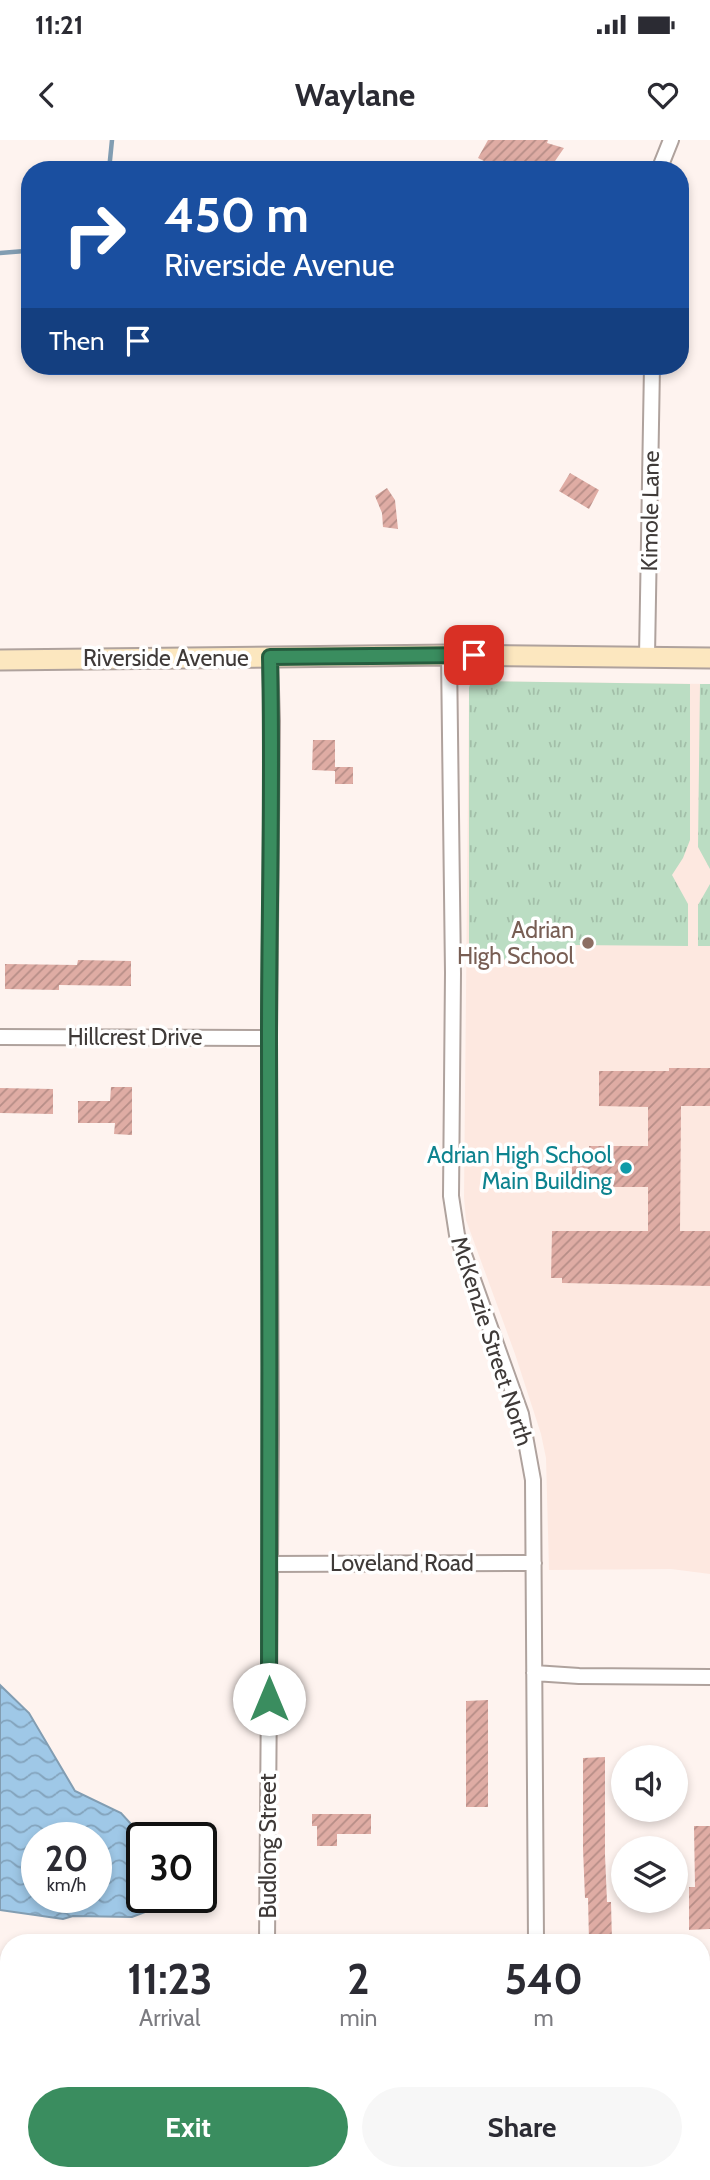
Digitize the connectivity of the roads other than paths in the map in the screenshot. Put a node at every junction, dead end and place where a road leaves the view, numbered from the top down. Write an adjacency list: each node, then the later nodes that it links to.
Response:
1 (671, 140): 2 (street)
2 (663, 161)
3 (652, 375): 5 (street, Kimole Lane)
4 (449, 655): 5 (street, Riverside Avenue); 6 (street, Riverside Avenue); 11 (street, McKenzie Street North)
5 (647, 656): 7 (street, Riverside Avenue)
6 (270, 657): 8 (street, Riverside Avenue); 10 (street, Budlong Street)
7 (710, 658)
8 (0, 660)
9 (0, 1037): 10 (street, Hillcrest Drive)
10 (269, 1038): 12 (street, Budlong Street)
11 (534, 1563): 12 (street, Loveland Road); 13 (street, McKenzie Street North)
12 (270, 1564): 15 (street, Budlong Street)
13 (534, 1673): 14 (street); 16 (street, McKenzie Street North)
14 (710, 1677)
15 (267, 1934)
16 (536, 1934)

